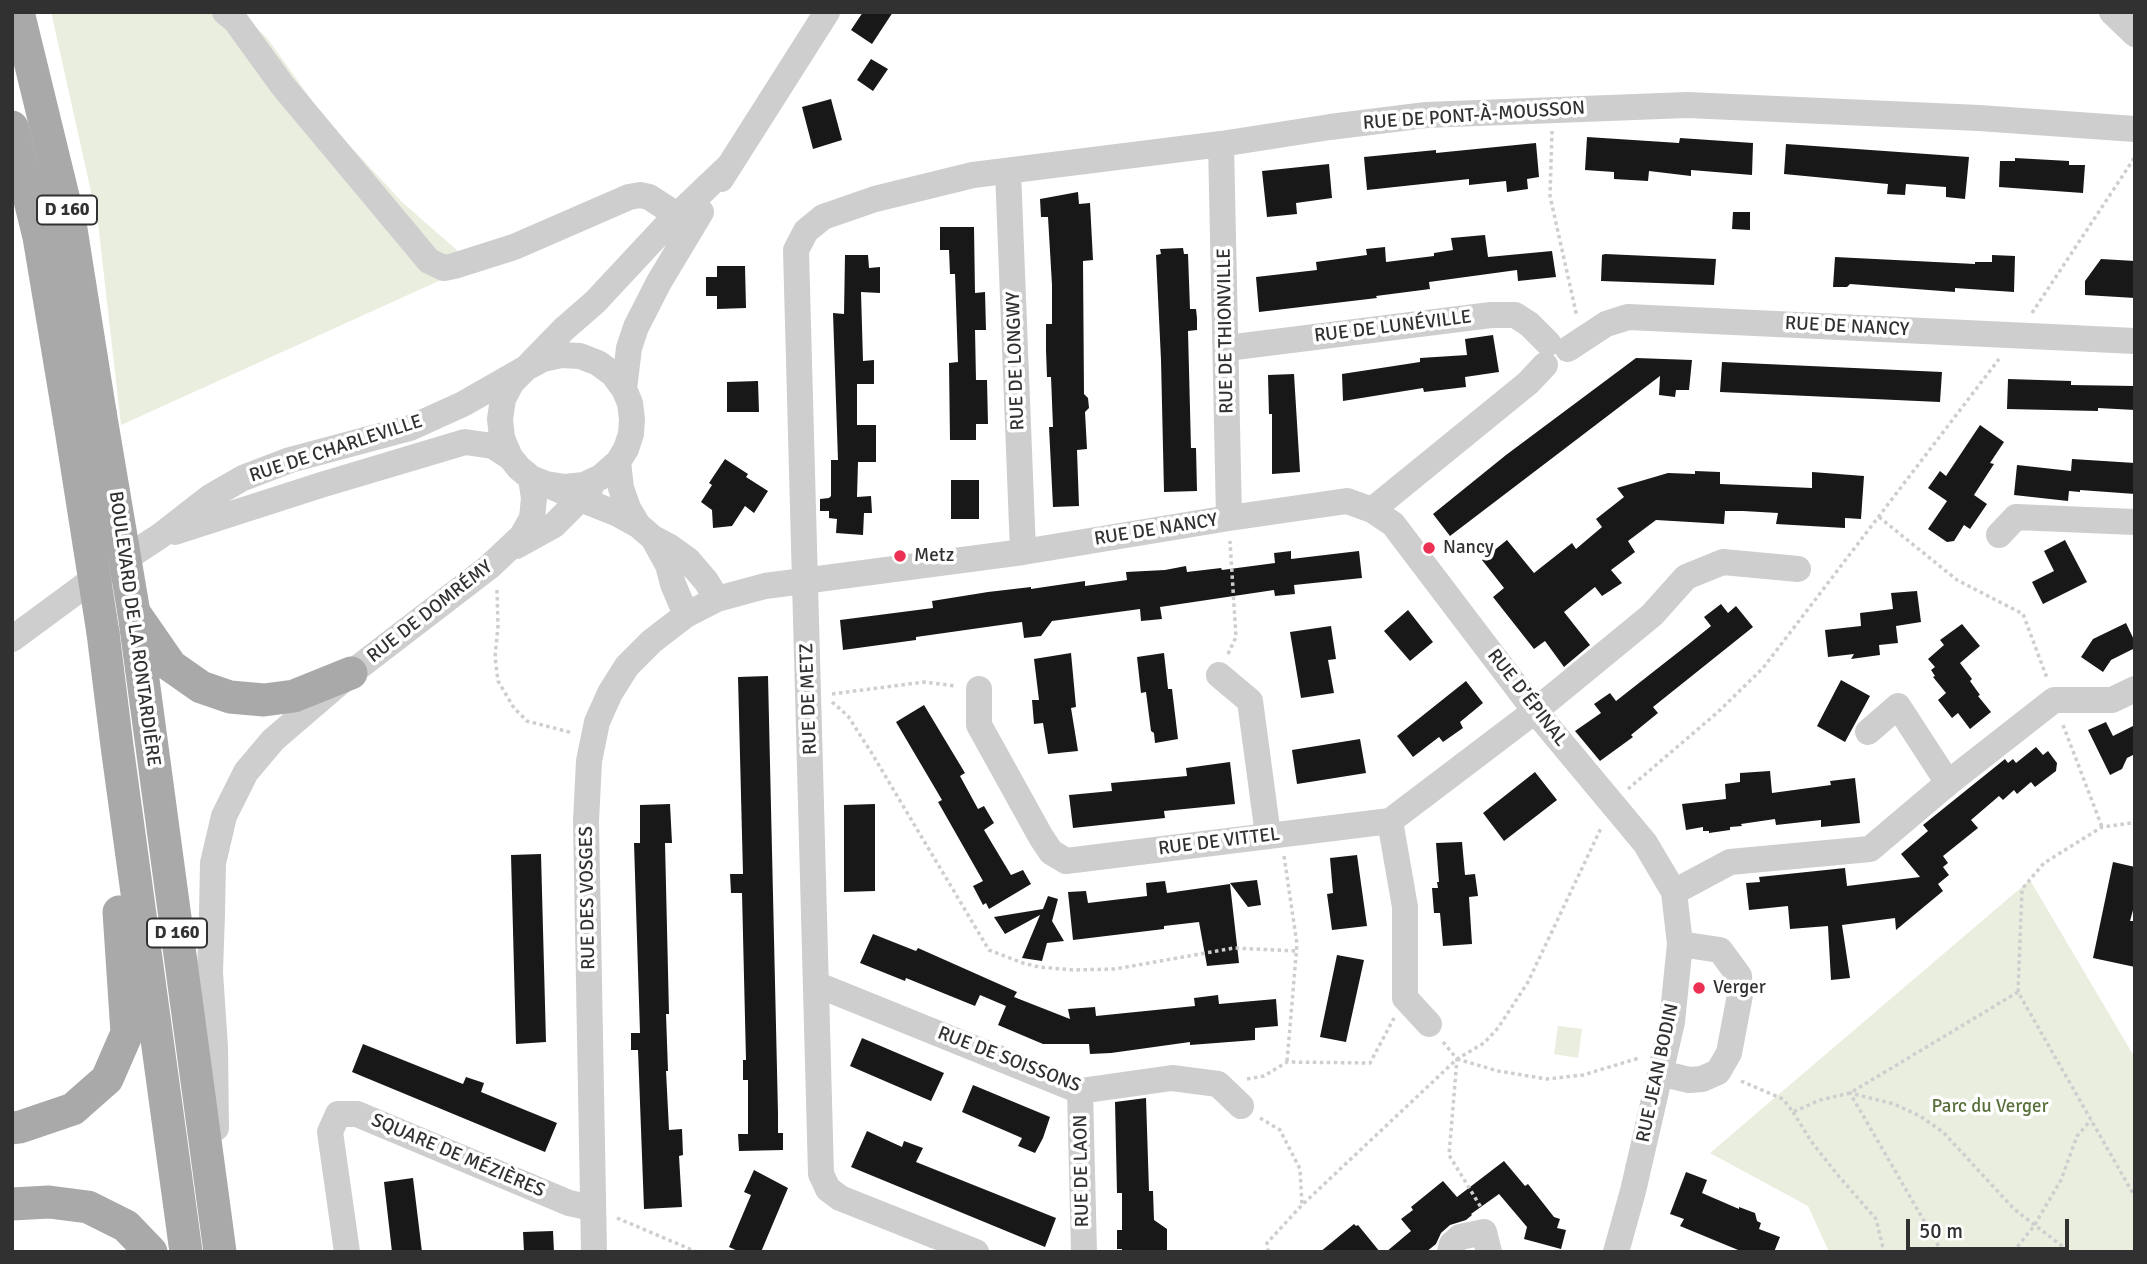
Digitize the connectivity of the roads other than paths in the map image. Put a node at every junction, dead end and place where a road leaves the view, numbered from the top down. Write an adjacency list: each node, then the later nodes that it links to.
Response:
1 (18, 12): 17 (main road, BOULEVARD DE LA RONTARDIÈRE / D 160)
2 (225, 12): 11 (street)
3 (827, 12): 11 (street, RUE DE CHARLEVILLE)
4 (2112, 12): 5 (street)
5 (2135, 34)
6 (12, 127): 17 (main road, BOULEVARD DE LA RONTARDIÈRE / D 160)
7 (2135, 129): 8 (street, RUE DE PONT-À-MOUSSON)
8 (1222, 144): 9 (street, RUE DE PONT-À-MOUSSON); 13 (street, RUE DE THIONVILLE)
9 (1009, 171): 10 (street, RUE DE PONT-À-MOUSSON); 28 (street, RUE DE LONGWY)
10 (823, 217): 31 (street, RUE DE METZ)
11 (686, 220): 15 (street, RUE DE CHARLEVILLE); 16 (street, RUE DE CHARLEVILLE)
12 (2135, 341): 14 (street, RUE DE NANCY)
13 (1227, 348): 14 (street, RUE DE LUNÉVILLE); 23 (street, RUE DE THIONVILLE)
14 (1554, 353): 22 (street, RUE DE NANCY)
15 (526, 368): 16 (street); 18 (street); 27 (street, RUE DE CHARLEVILLE)
16 (624, 389): 19 (street)
17 (85, 417): 33 (main road, BOULEVARD DE LA RONTARDIÈRE / D 160, bridge); 42 (main road, BOULEVARD DE LA RONTARDIÈRE / D 160, bridge)
18 (510, 457): 20 (street); 27 (street, RUE DE CHARLEVILLE)
19 (610, 470): 20 (street); 21 (street, RUE DE DOMRÉMY); 25 (street)
20 (539, 481): 21 (street); 29 (street, RUE DE DOMRÉMY)
21 (580, 499): 25 (street); 29 (street, RUE DE DOMRÉMY)
22 (1372, 510): 23 (street, RUE DE NANCY); 40 (street, RUE D’ÉPINAL)
23 (1229, 518): 28 (street, RUE DE NANCY)
24 (2135, 522): 26 (street)
25 (646, 532): 32 (street); 34 (street)
26 (1999, 535)
27 (160, 537): 35 (street, RUE DE CHARLEVILLE)
28 (1023, 552): 31 (street, RUE DE NANCY)
29 (499, 559): 36 (street, RUE DE DOMRÉMY)
30 (1798, 569): 40 (street)
31 (806, 581): 32 (street, RUE DE NANCY); 48 (street, RUE DE METZ)
32 (717, 599): 34 (street, RUE DES VOSGES)
33 (134, 613): 36 (main road); 56 (main road, BOULEVARD DE LA RONTARDIÈRE / D 160)
34 (686, 615): 55 (street, RUE DES VOSGES)
35 (15, 638)
36 (351, 673): 56 (street, RUE DE DOMRÉMY)
37 (1219, 675): 45 (street)
38 (979, 689): 45 (street, RUE DE VITTEL)
39 (2135, 689): 43 (street)
40 (1535, 710): 44 (street); 46 (street, RUE D’ÉPINAL)
41 (1868, 732): 43 (street)
42 (117, 746): 53 (main road); 59 (main road, BOULEVARD DE LA RONTARDIÈRE / D 160)
43 (1948, 783): 46 (street)
44 (1391, 821): 45 (street, RUE DE VITTEL); 49 (street)
45 (1274, 834)
46 (1674, 892): 47 (street, RUE JEAN BODIN)
47 (1680, 944): 50 (street, RUE JEAN BODIN); 50 (street)
48 (818, 985): 51 (street, RUE DE SOISSONS); 63 (street, RUE DE METZ)
49 (1429, 1024)
50 (1663, 1063): 66 (street, RUE JEAN BODIN)
51 (1080, 1091): 52 (street, RUE DE SOISSONS); 64 (street, RUE DE LAON)
52 (1241, 1106)
53 (12, 1128)
54 (12, 1204): 58 (main road)
55 (592, 1208): 61 (street, SQUARE DE MÉZIÈRES); 62 (street, RUE DES VOSGES)
56 (214, 1213): 60 (main road, BOULEVARD DE LA RONTARDIÈRE / D 160)
57 (1487, 1242): 65 (street)
58 (151, 1252)
59 (186, 1252)
60 (220, 1252)
61 (347, 1252)
62 (594, 1252)
63 (976, 1252)
64 (1084, 1252)
65 (1450, 1252)
66 (1616, 1252)

